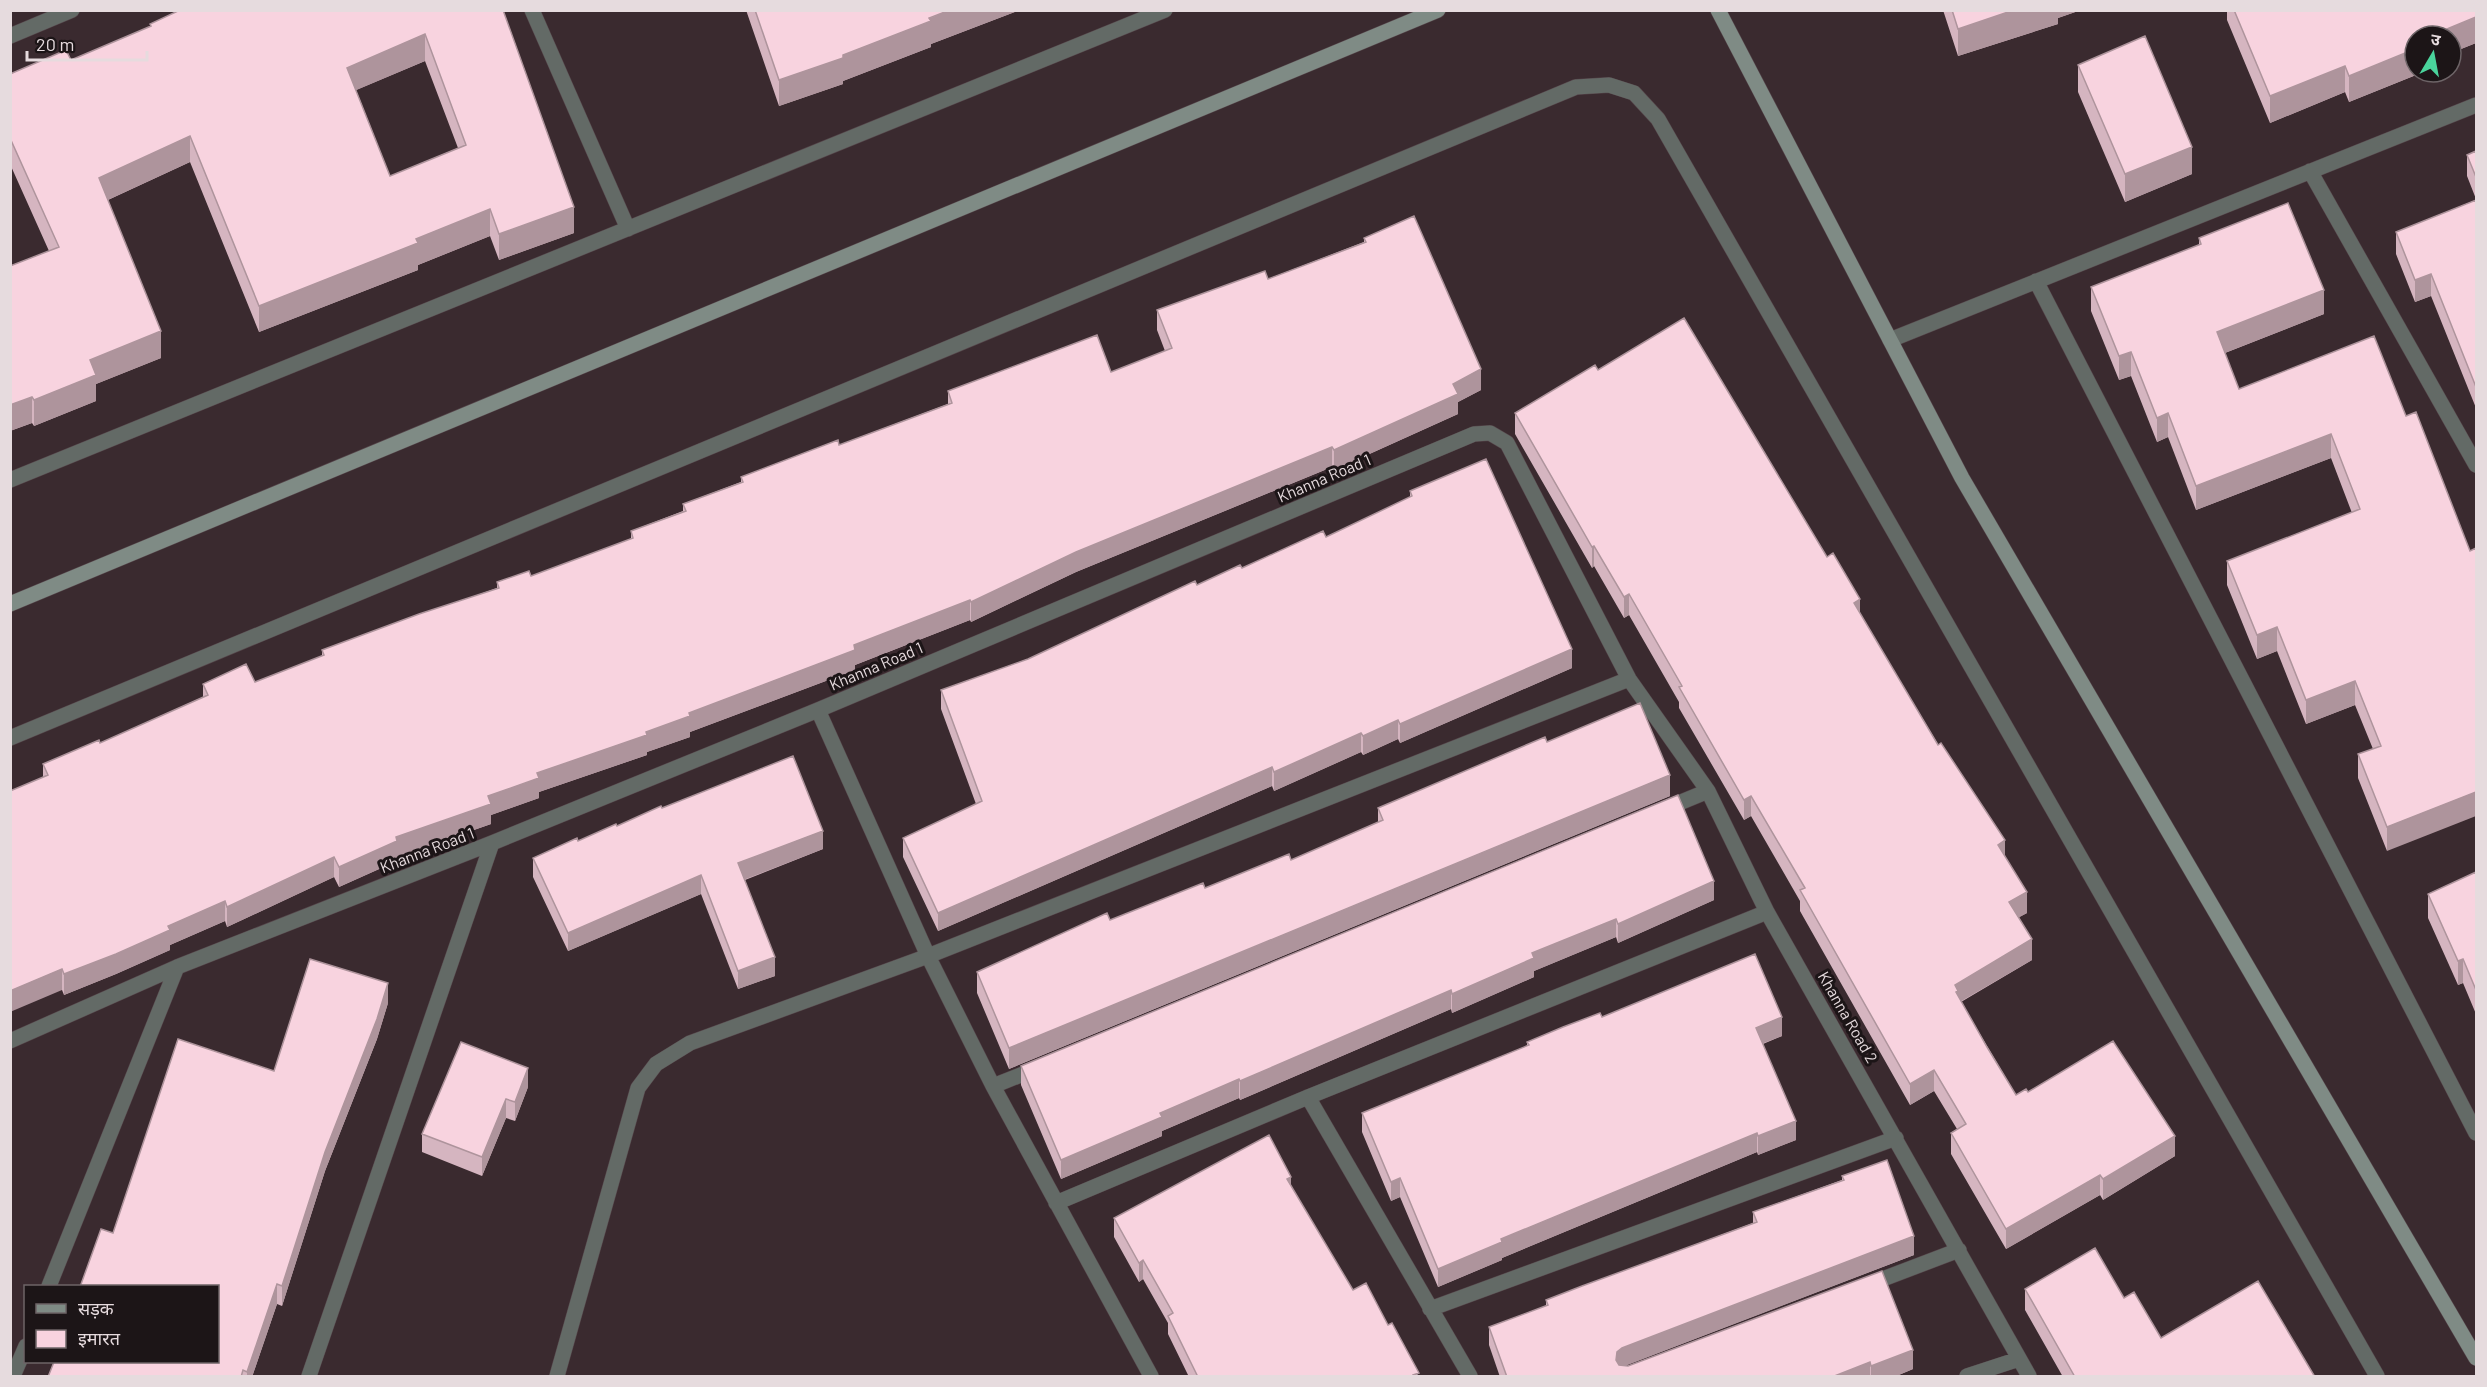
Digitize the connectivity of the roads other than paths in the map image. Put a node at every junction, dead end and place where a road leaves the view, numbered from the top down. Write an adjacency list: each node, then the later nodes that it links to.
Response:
1 (72, 10): 6 (street)
2 (532, 10): 9 (street)
3 (1165, 10): 9 (street)
4 (1438, 10): 14 (street)
5 (1718, 10): 11 (street)
6 (10, 36)
7 (2476, 105): 8 (street)
8 (2310, 171): 10 (street); 12 (street)
9 (628, 229): 13 (street)
10 (2036, 281): 11 (street); 28 (street)
11 (1890, 340): 36 (street)
12 (2476, 463)
13 (10, 480)
14 (10, 604)
15 (1629, 679): 16 (street, Khanna Road 1); 18 (street, Khanna Road 2); 22 (street)
16 (818, 710): 20 (street, Khanna Road 1); 22 (street)
17 (10, 738): 45 (street)
18 (1708, 791): 19 (street); 21 (street, Khanna Road 2)
19 (1653, 814)
20 (492, 843): 23 (street, Khanna Road 1); 39 (street)
21 (1767, 912): 27 (street); 29 (street, Khanna Road 2)
22 (928, 956): 26 (street); 40 (street)
23 (177, 967): 24 (street, Khanna Road 1); 32 (street)
24 (10, 1041)
25 (1048, 1064): 26 (street)
26 (993, 1086): 30 (street)
27 (1308, 1097): 30 (street); 34 (street)
28 (2476, 1133)
29 (1896, 1138): 31 (street, Khanna Road 2); 34 (street)
30 (1056, 1203): 41 (street)
31 (1959, 1250): 33 (street); 37 (street, Khanna Road 2)
32 (50, 1285)
33 (1848, 1292)
34 (1430, 1309): 42 (street)
35 (24, 1351): 38 (street)
36 (2476, 1358)
37 (2019, 1359): 43 (street); 44 (street, Khanna Road 2)
38 (13, 1377)
39 (309, 1377)
40 (558, 1377)
41 (1151, 1377)
42 (1470, 1377)
43 (1967, 1377)
44 (2029, 1377)
45 (2377, 1377)

